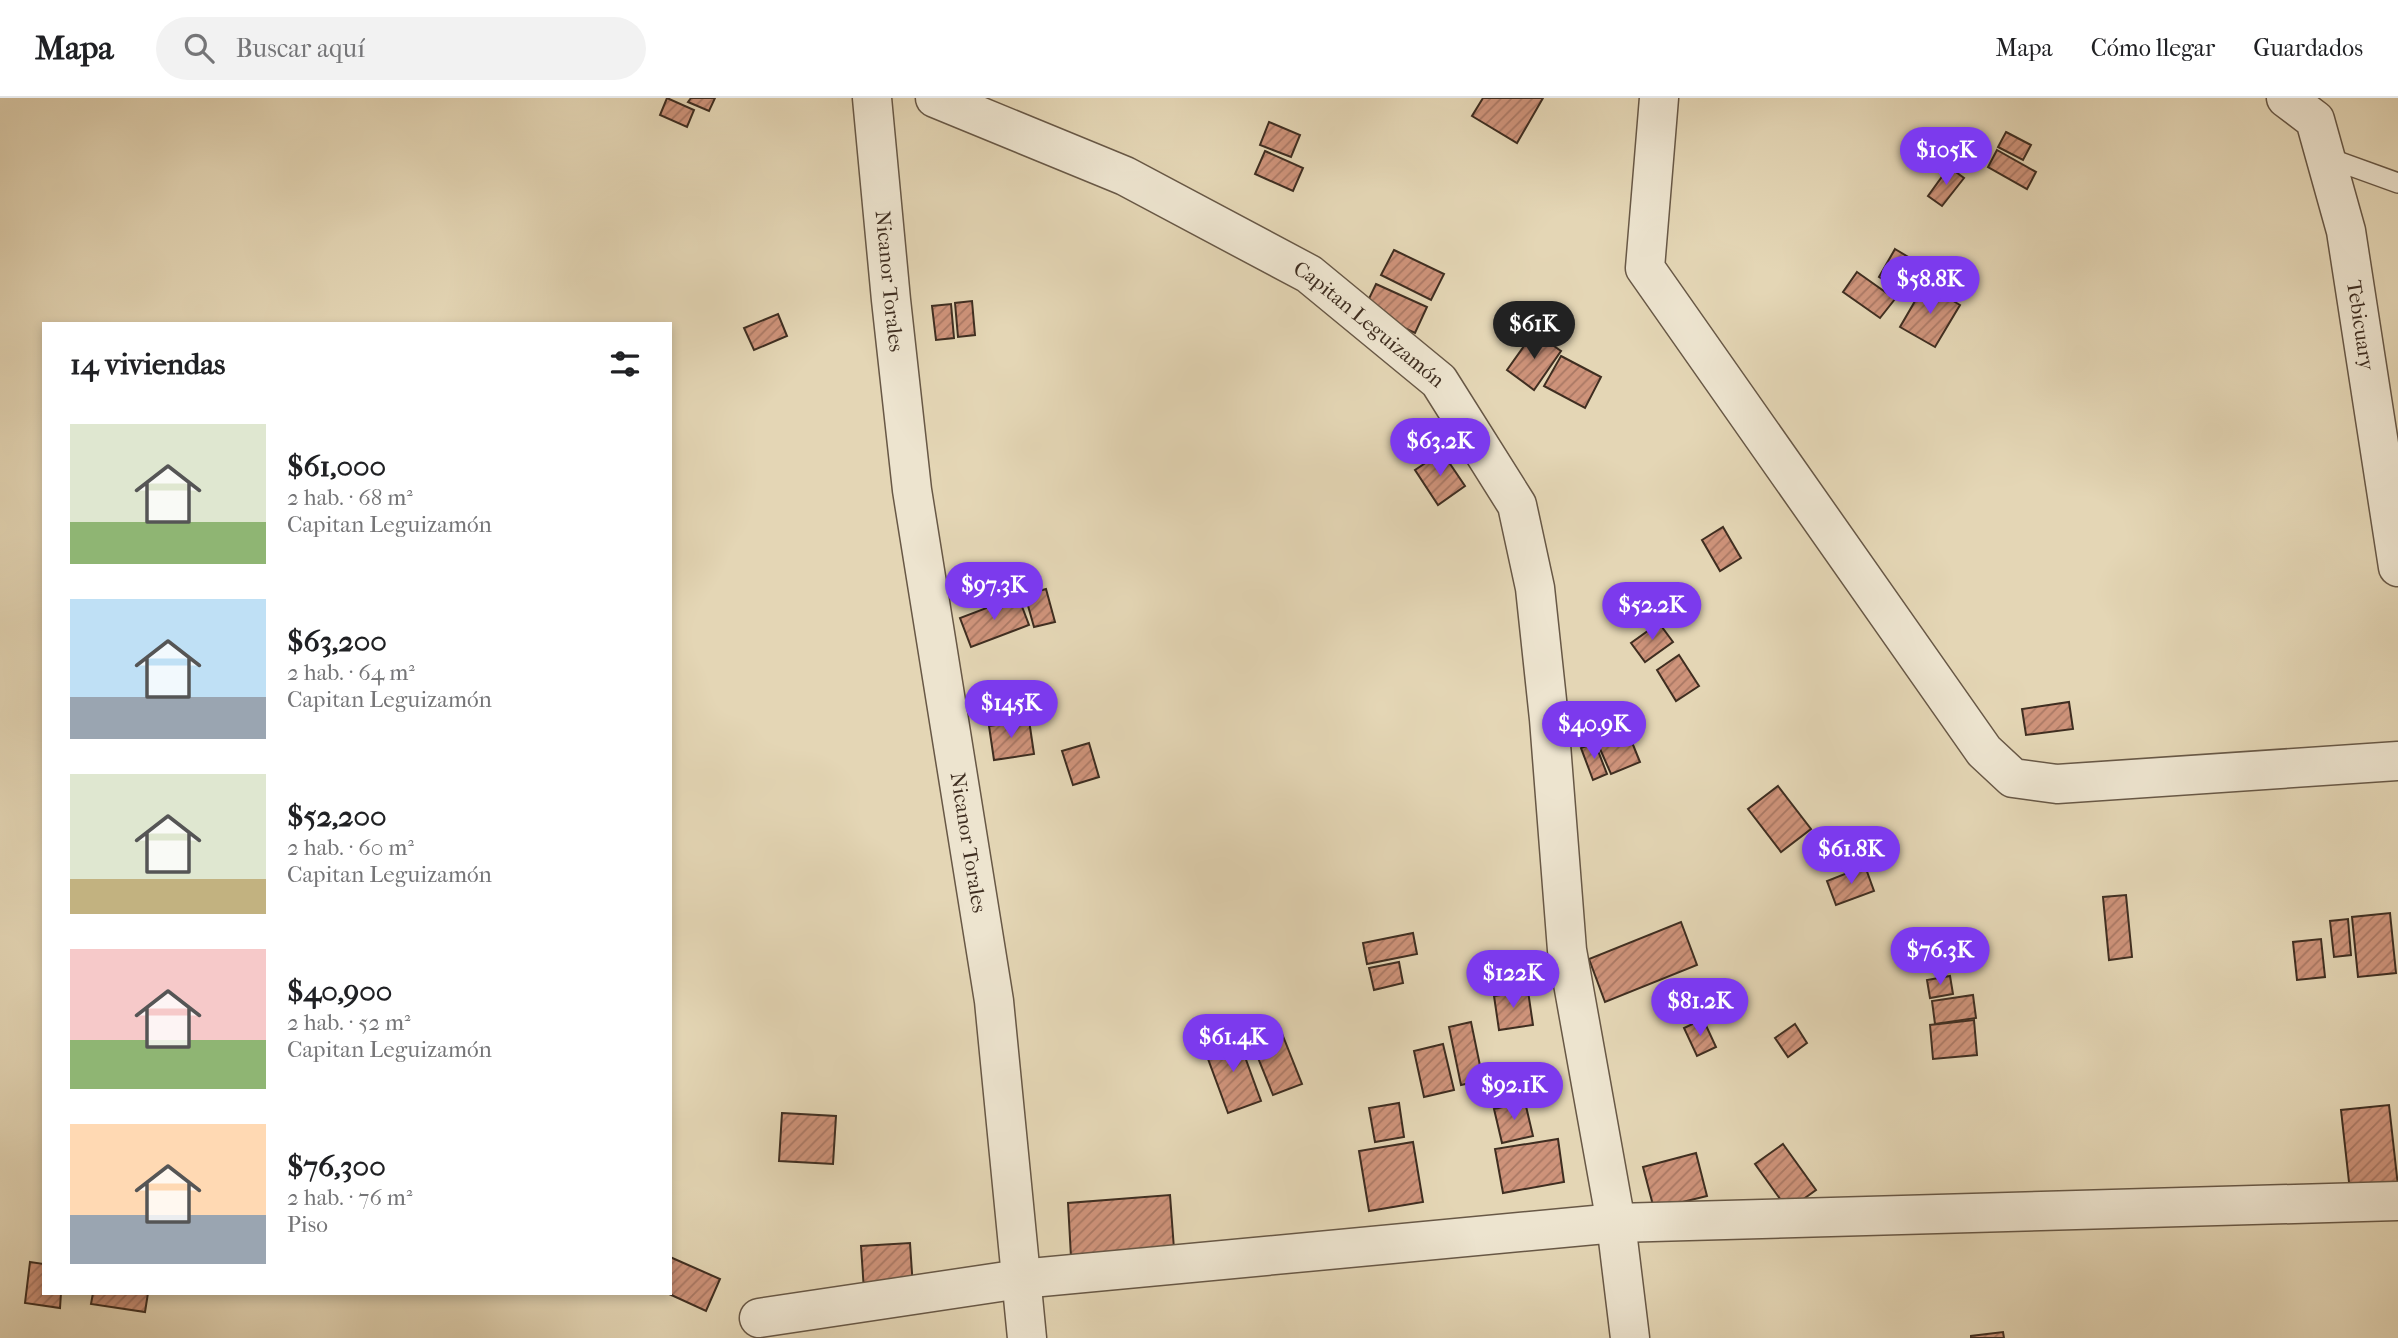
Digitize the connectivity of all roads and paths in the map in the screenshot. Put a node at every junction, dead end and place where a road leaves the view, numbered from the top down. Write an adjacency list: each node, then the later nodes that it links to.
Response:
1 (872, 98): 11 (street, Nicanor Torales)
2 (936, 98): 10 (street, Capitan Leguizamón)
3 (1659, 98): 8 (street)
4 (2286, 98): 5 (street, Tebicuary)
5 (2326, 157): 6 (lane); 7 (street, Tebicuary)
6 (2398, 183)
7 (2398, 567)
8 (2398, 761)
9 (2398, 1201): 10 (street)
10 (1616, 1223): 11 (street); 14 (street, Capitan Leguizamón)
11 (1020, 1279): 12 (street); 13 (street, Nicanor Torales)
12 (758, 1318)
13 (1027, 1338)
14 (1630, 1338)

